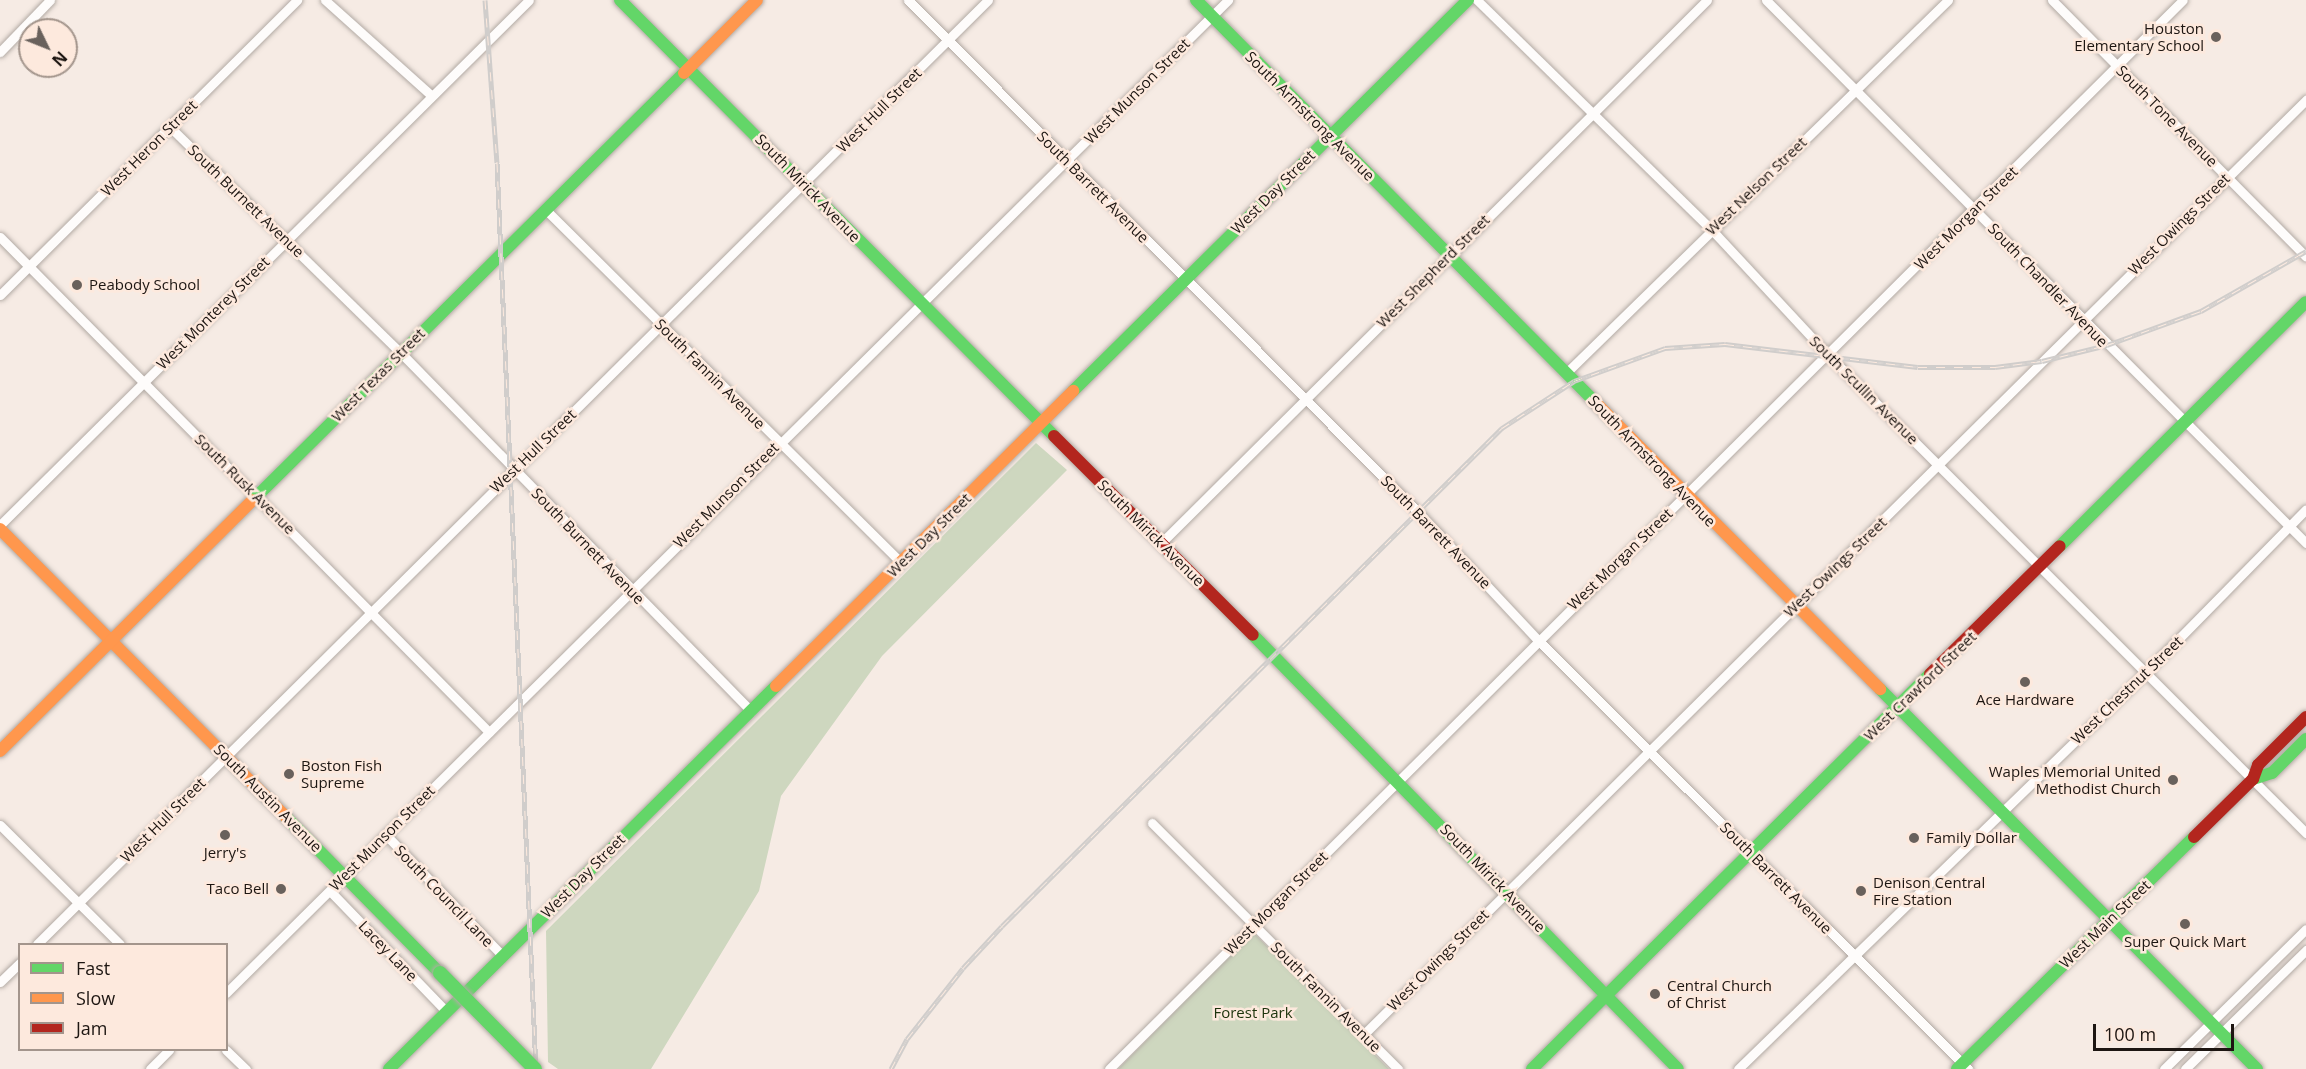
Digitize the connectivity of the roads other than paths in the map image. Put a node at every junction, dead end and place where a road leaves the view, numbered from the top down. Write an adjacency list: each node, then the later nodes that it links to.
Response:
1 (50, 0): 20 (street)
2 (297, 0): 27 (street, West Heron Street)
3 (325, 0): 24 (street)
4 (529, 0): 24 (street, West Monterey Street)
5 (620, 0): 22 (main road, South Mirick Avenue)
6 (757, 0): 22 (main road, West Texas Street)
7 (908, 0): 19 (street, South Barrett Avenue)
8 (988, 0): 19 (street, West Hull Street)
9 (1196, 0): 18 (main road, South Armstrong Avenue)
10 (1228, 0): 18 (street, West Munson Street)
11 (1468, 0): 28 (main road, West Day Street)
12 (1477, 0): 26 (street, South Scullin Avenue)
13 (1707, 0): 26 (street, West Shepherd Street)
14 (1766, 0): 23 (street, South Chandler Avenue)
15 (1948, 0): 23 (street, West Nelson Street)
16 (2052, 0): 21 (street, South Tone Avenue)
17 (2183, 0): 21 (street, West Morgan Street)
18 (1212, 16): 28 (main road, South Armstrong Avenue); 29 (street, West Munson Street)
19 (948, 40): 29 (street, South Barrett Avenue); 31 (street, West Hull Street)
20 (0, 52)
21 (2117, 65): 30 (street, South Tone Avenue); 33 (street, West Morgan Street)
22 (689, 67): 31 (main road, South Mirick Avenue); 32 (main road, West Texas Street)
23 (1856, 90): 33 (street, South Chandler Avenue); 34 (street, West Nelson Street)
24 (431, 95): 36 (street, West Monterey Street)
25 (2306, 100): 30 (street, West Owings Street)
26 (1592, 112): 34 (street, South Scullin Avenue); 37 (street, West Shepherd Street)
27 (170, 127): 36 (street, South Burnett Avenue); 39 (street, West Heron Street)
28 (1329, 137): 37 (main road, South Armstrong Avenue); 40 (main road, West Day Street)
29 (1067, 161): 40 (street, South Barrett Avenue); 42 (street, West Munson Street)
30 (2227, 177): 38 (street, South Tone Avenue); 44 (street, West Owings Street)
31 (805, 185): 42 (main road, South Mirick Avenue); 45 (street, West Hull Street)
32 (546, 210): 45 (street, South Fannin Avenue); 46 (main road, West Texas Street)
33 (1975, 210): 44 (street, South Chandler Avenue); 47 (street, West Morgan Street)
34 (1711, 229): 47 (street, South Scullin Avenue); 48 (street, West Nelson Street)
35 (0, 237): 39 (street, South Rusk Avenue)
36 (286, 241): 46 (street, South Burnett Avenue); 49 (street, West Monterey Street)
37 (1449, 255): 48 (main road, South Armstrong Avenue); 50 (street, West Shepherd Street)
38 (2306, 257)
39 (29, 266): 41 (street, West Heron Street); 49 (street, South Rusk Avenue)
40 (1186, 278): 50 (street, South Barrett Avenue); 52 (main road, West Day Street)
41 (0, 295)
42 (920, 302): 52 (main road, South Mirick Avenue); 53 (street, West Munson Street)
43 (2306, 302): 51 (main road, West Crawford Street)
44 (2082, 320): 51 (street, South Chandler Avenue); 54 (street, West Owings Street)
45 (662, 326): 53 (street, South Fannin Avenue); 55 (street, West Hull Street)
46 (400, 353): 55 (street, South Burnett Avenue); 57 (main road, West Texas Street)
47 (1829, 356): 54 (street, South Scullin Avenue); 56 (street, West Morgan Street)
48 (1566, 373): 56 (main road, South Armstrong Avenue)
49 (143, 382): 57 (street, South Rusk Avenue); 60 (street, West Monterey Street)
50 (1305, 398): 61 (street, West Shepherd Street); 68 (street, South Barrett Avenue)
51 (2187, 421): 59 (street, South Chandler Avenue); 64 (main road, West Crawford Street)
52 (1041, 423): 61 (main road, South Mirick Avenue); 63 (main road, West Day Street)
53 (778, 443): 63 (street, South Fannin Avenue); 65 (street, West Munson Street)
54 (1939, 465): 64 (street, South Scullin Avenue); 66 (street, West Owings Street)
55 (514, 469): 65 (street, South Burnett Avenue); 67 (street, West Hull Street)
56 (1686, 496): 66 (main road, South Armstrong Avenue); 68 (street, West Morgan Street)
57 (256, 497): 67 (street, South Rusk Avenue); 69 (main road, West Texas Street)
58 (2306, 509): 59 (street, West Chestnut Street)
59 (2289, 526): 62 (street, South Chandler Avenue); 70 (street, West Chestnut Street)
60 (0, 527): 69 (main road, South Austin Avenue)
61 (1161, 543): 80 (main road, South Mirick Avenue)
62 (2306, 543)
63 (901, 562): 72 (main road, West Day Street)
64 (2041, 568): 70 (street, South Scullin Avenue); 71 (main road, West Crawford Street)
65 (631, 591): 72 (street, South Burnett Avenue); 74 (street, West Munson Street)
66 (1794, 606): 71 (main road, South Armstrong Avenue); 76 (street, West Owings Street)
67 (372, 612): 74 (street, South Rusk Avenue); 78 (street, West Hull Street)
68 (1537, 639): 76 (street, South Barrett Avenue); 80 (street, West Morgan Street)
69 (112, 641): 77 (main road, West Texas Street); 78 (main road, South Austin Avenue)
70 (2146, 672): 79 (street, South Scullin Avenue); 81 (street, West Chestnut Street)
71 (1897, 707): 81 (main road, South Armstrong Avenue); 86 (main road, West Crawford Street)
72 (751, 711): 97 (main road, West Day Street)
73 (2306, 717): 79 (main road, West Main Street)
74 (489, 732): 85 (street, West Munson Street)
75 (2306, 739): 79 (main road, West Main Street)
76 (1650, 749): 86 (street, South Barrett Avenue); 89 (street, West Owings Street)
77 (0, 751)
78 (227, 757): 87 (main road, South Austin Avenue); 90 (street, West Hull Street)
79 (2253, 779): 84 (street, South Scullin Avenue); 91 (main road, West Main Street)
80 (1398, 781): 89 (main road, South Mirick Avenue); 92 (street, West Morgan Street)
81 (2001, 812): 91 (main road, South Armstrong Avenue); 98 (street, West Chestnut Street)
82 (1152, 823): 92 (street, South Fannin Avenue)
83 (0, 825): 90 (street)
84 (2306, 832)
85 (386, 835): 87 (street, West Munson Street); 97 (street, South Council Lane)
86 (1751, 854): 98 (street, South Barrett Avenue); 102 (main road, West Crawford Street)
87 (345, 876): 88 (street, West Munson Street); 113 (main road, South Austin Avenue, bridge)
88 (330, 891): 101 (street, West Munson Street); 103 (street, Lacey Lane)
89 (1506, 891): 102 (main road, South Mirick Avenue); 106 (street, West Owings Street)
90 (78, 903): 94 (street, West Hull Street); 95 (street)
91 (2109, 920): 104 (main road, South Armstrong Avenue); 109 (main road, West Main Street)
92 (1254, 925): 106 (street, South Fannin Avenue); 114 (street, West Morgan Street)
93 (2306, 929): 104 (street)
94 (40, 943)
95 (118, 943)
96 (2306, 950): 105 (street)
97 (503, 956): 103 (main road, West Day Street)
98 (1856, 956): 109 (street, South Barrett Avenue); 118 (street, West Chestnut Street)
99 (18, 965): 100 (street)
100 (0, 982)
101 (228, 991)
102 (1607, 996): 116 (main road, West Crawford Street); 117 (main road, South Mirick Avenue)
103 (447, 1012): 112 (main road, West Day Street)
104 (2211, 1022): 105 (main road, South Armstrong Avenue); 119 (street)
105 (2221, 1033): 120 (street); 121 (main road, South Armstrong Avenue)
106 (1364, 1034): 115 (street, South Fannin Avenue)
107 (169, 1051): 110 (street)
108 (227, 1051): 111 (street)
109 (1963, 1067)
110 (150, 1069)
111 (246, 1069)
112 (389, 1069)
113 (535, 1069)
114 (1109, 1069)
115 (1398, 1069)
116 (1532, 1069)
117 (1678, 1069)
118 (1738, 1069)
119 (2164, 1069)
120 (2185, 1069)
121 (2257, 1069)

